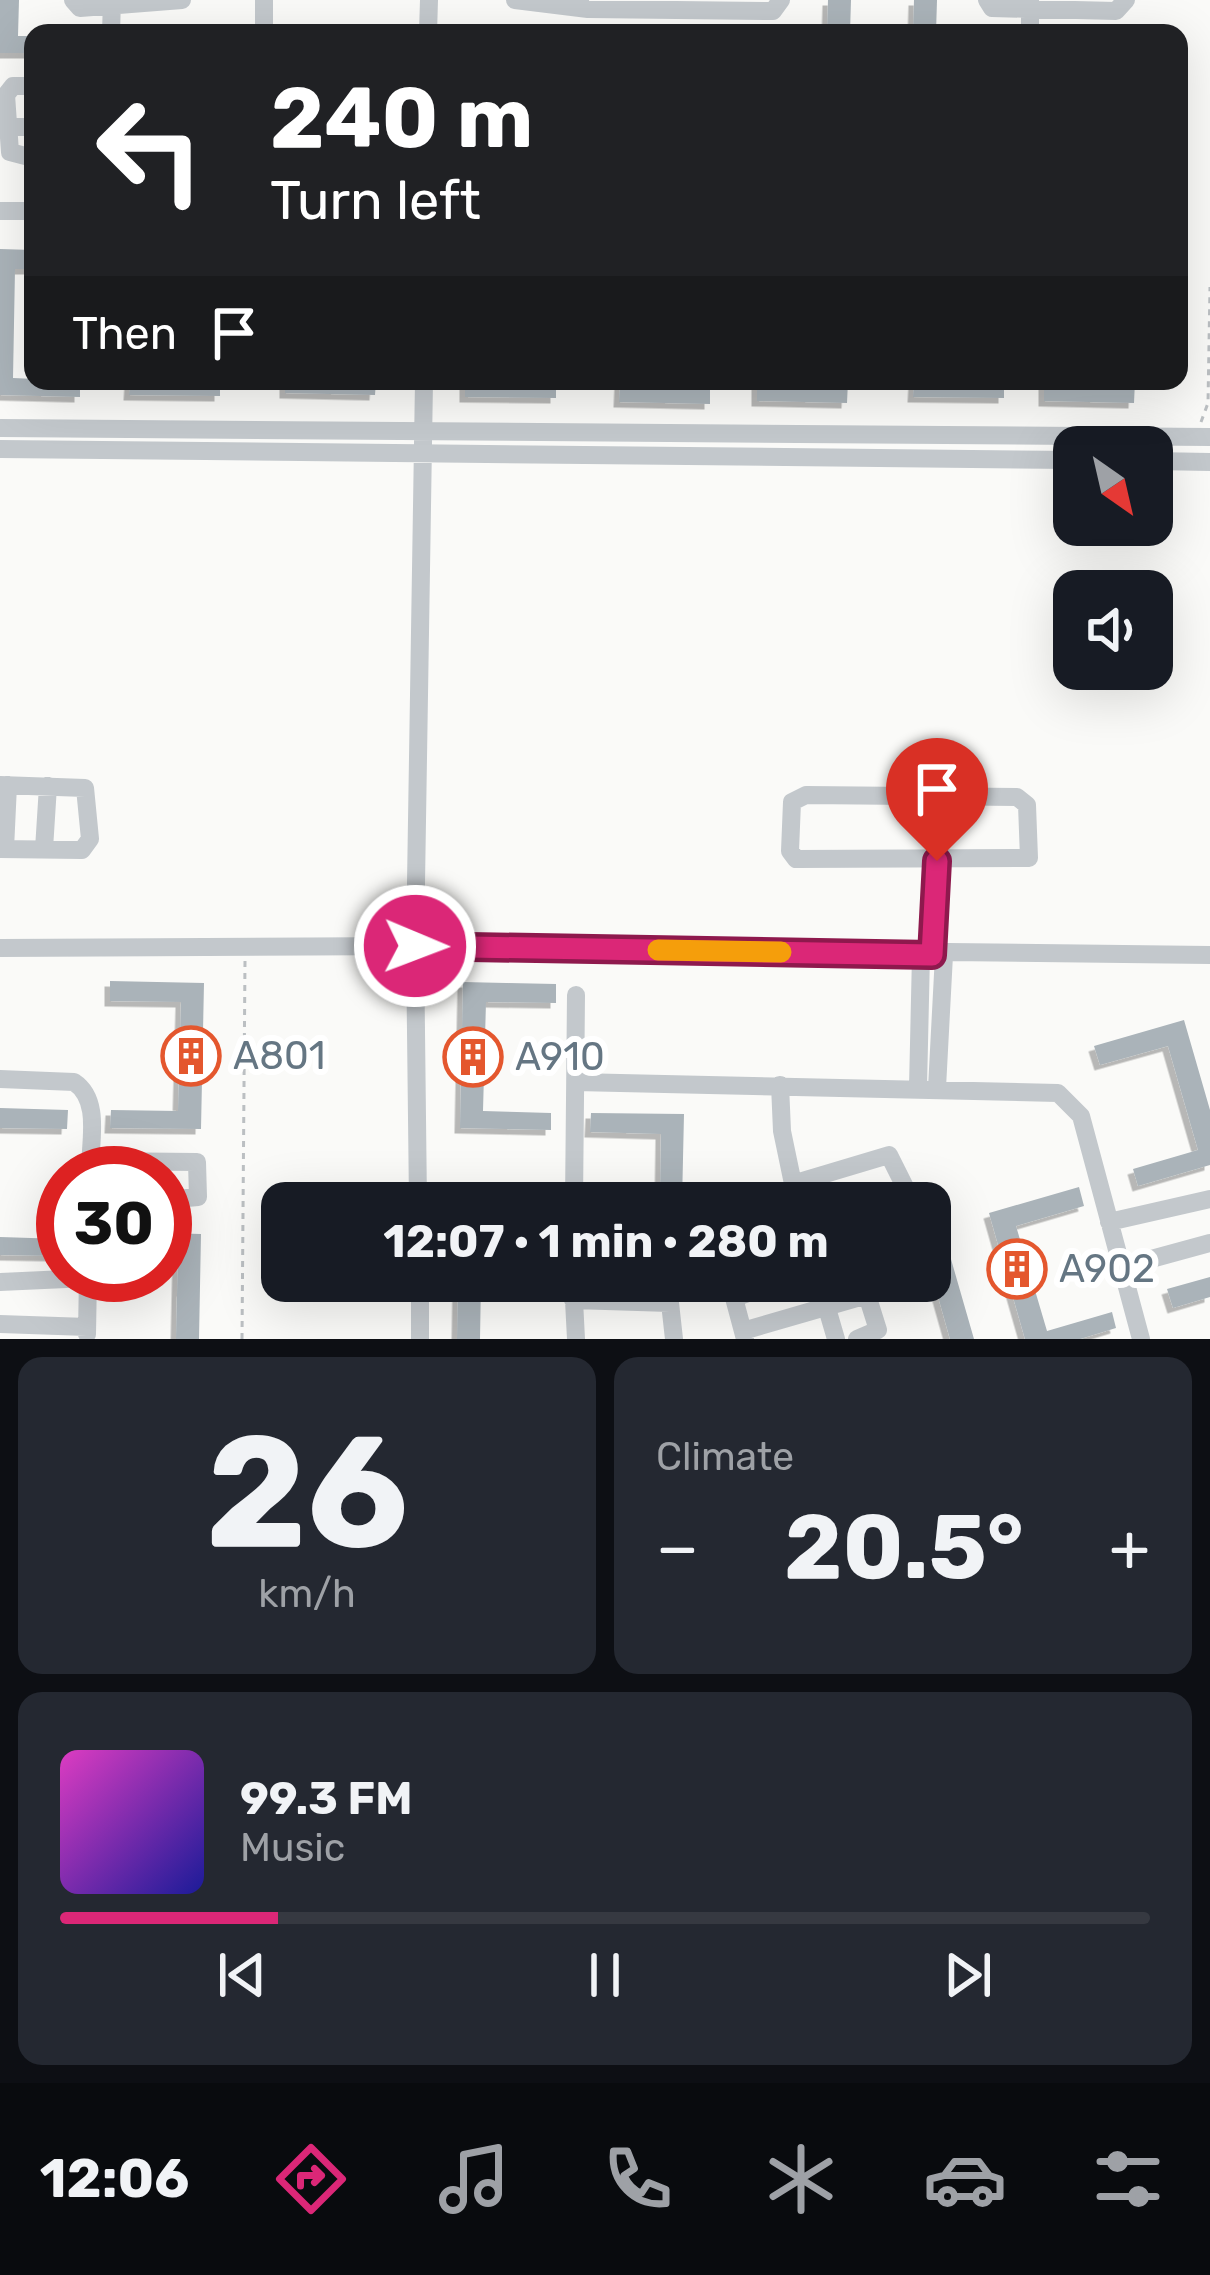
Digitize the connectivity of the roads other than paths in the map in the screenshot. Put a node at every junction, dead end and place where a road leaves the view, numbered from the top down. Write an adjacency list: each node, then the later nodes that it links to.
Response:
1 (74, 0): 7 (street)
2 (182, 0): 7 (street)
3 (515, 0): 9 (street)
4 (781, 0): 10 (street)
5 (987, 0): 8 (street)
6 (1126, 0): 8 (street)
7 (112, 3)
8 (1030, 4)
9 (588, 5): 10 (street)
10 (737, 5)
11 (24, 86): 12 (street)
12 (8, 127): 13 (street); 14 (street)
13 (24, 127)
14 (24, 156)
15 (424, 390): 18 (street)
16 (0, 428): 18 (street)
17 (1203, 437): 18 (street)
18 (423, 441): 19 (street); 20 (street); 28 (street)
19 (0, 449)
20 (1053, 459)
21 (1173, 461): 22 (street)
22 (1210, 462)
23 (4, 785): 24 (street); 25 (street)
24 (48, 786): 26 (street); 26 (street)
25 (3, 849): 26 (street)
26 (44, 849)
27 (937, 861): 27 (street); 30 (street)
28 (415, 946): 29 (street); 30 (street); 39 (street)
29 (0, 948)
30 (932, 955): 31 (street); 36 (street)
31 (1210, 955)
32 (576, 995): 34 (street)
33 (0, 1079): 37 (street)
34 (576, 1082): 35 (street); 40 (street)
35 (780, 1085): 36 (street); 41 (street)
36 (928, 1088): 46 (street)
37 (90, 1146)
38 (192, 1162): 44 (street)
39 (418, 1182)
40 (574, 1182)
41 (793, 1182)
42 (822, 1182): 43 (street)
43 (902, 1182)
44 (192, 1198)
45 (1210, 1199): 46 (street)
46 (1109, 1222): 48 (street)
47 (1210, 1243): 48 (street)
48 (1122, 1267): 66 (street)
49 (36, 1280): 50 (street)
50 (0, 1282)
51 (88, 1302): 59 (street)
52 (419, 1302): 61 (street)
53 (573, 1302): 62 (street)
54 (662, 1302): 63 (street)
55 (735, 1302): 60 (street)
56 (826, 1302): 57 (street)
57 (827, 1307): 60 (street); 64 (street); 65 (street)
58 (0, 1324): 59 (street)
59 (87, 1333)
60 (744, 1335)
61 (420, 1339)
62 (574, 1339)
63 (674, 1339)
64 (836, 1339)
65 (857, 1339)
66 (1141, 1339)

